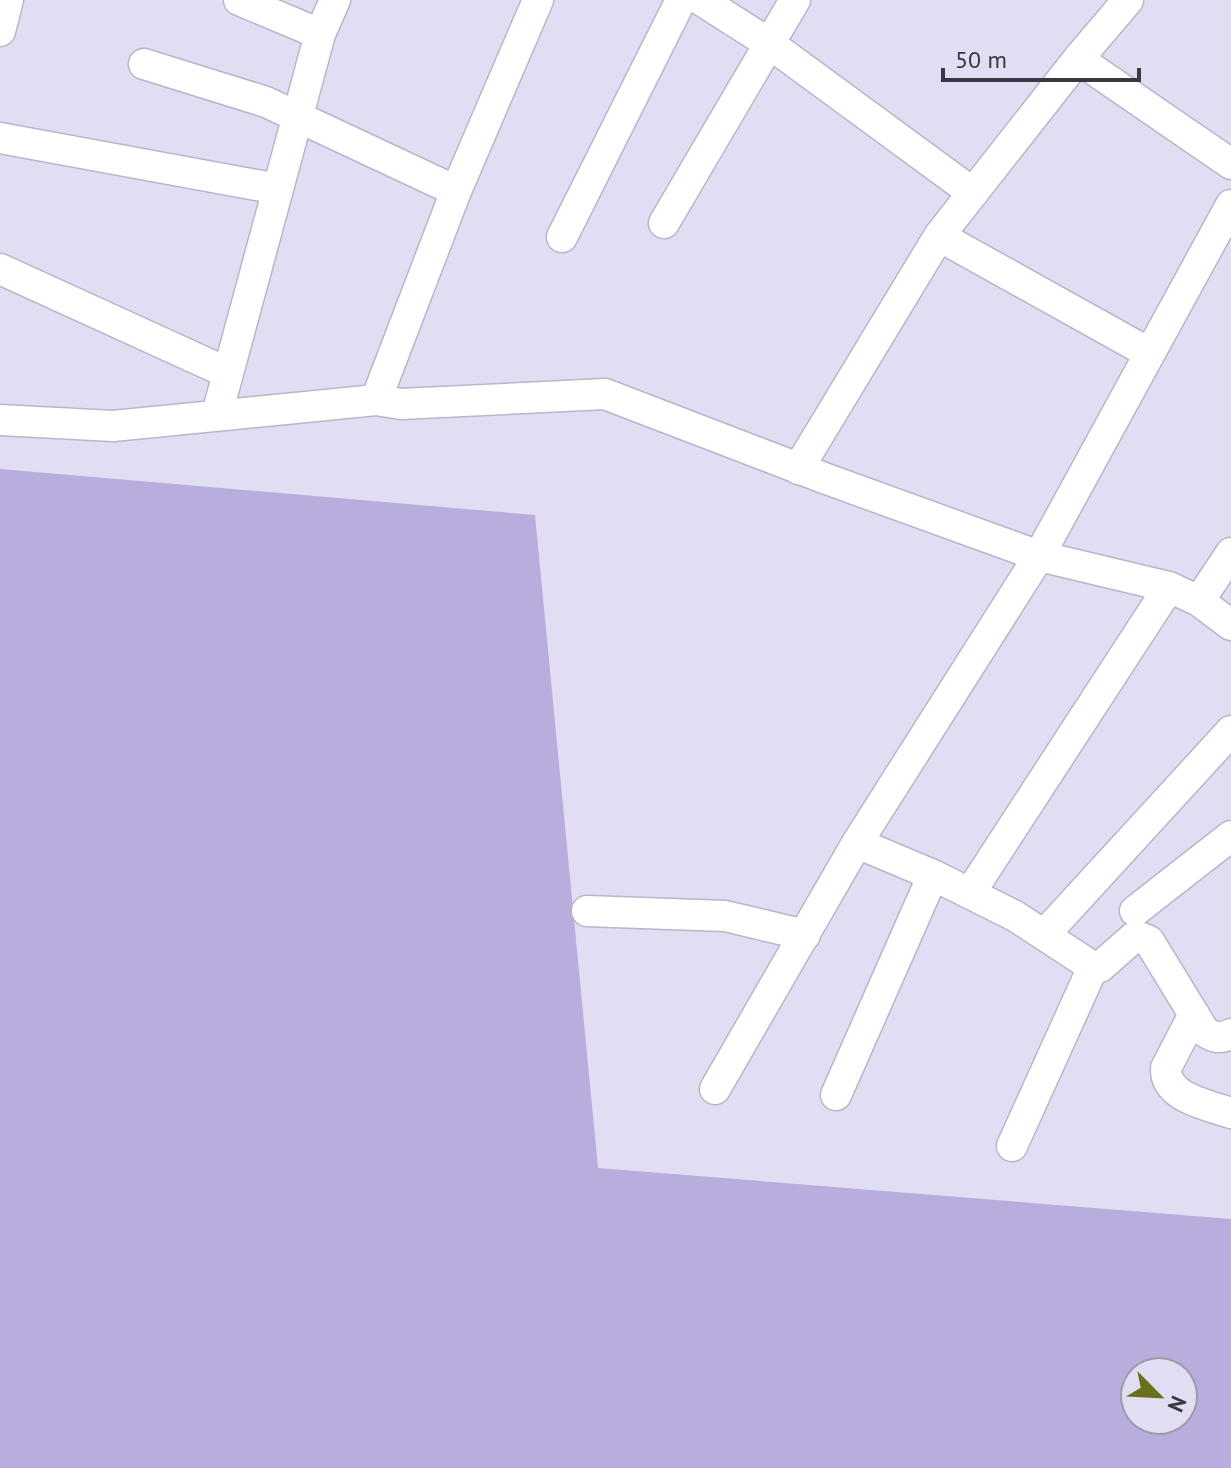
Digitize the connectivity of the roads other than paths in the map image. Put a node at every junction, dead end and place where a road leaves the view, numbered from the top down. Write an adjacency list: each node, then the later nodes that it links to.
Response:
1 (8, 0): 9 (street)
2 (239, 0): 10 (street)
3 (335, 0): 10 (street)
4 (538, 0): 18 (street)
5 (681, 0): 23 (street)
6 (701, 0): 11 (street)
7 (795, 0): 11 (street)
8 (1128, 0): 12 (street)
9 (0, 31)
10 (320, 34): 14 (street)
11 (770, 44): 19 (street); 21 (street)
12 (1078, 59): 16 (street); 19 (street)
13 (144, 64): 14 (street)
14 (297, 118): 17 (street); 18 (street)
15 (0, 138): 17 (street)
16 (1231, 164)
17 (278, 189): 26 (street)
18 (456, 191): 27 (street)
19 (973, 193): 22 (street)
20 (1231, 205): 25 (street)
21 (664, 223)
22 (939, 236): 25 (street); 30 (street)
23 (562, 237)
24 (0, 269): 26 (street)
25 (1149, 353): 32 (street)
26 (228, 373): 28 (street)
27 (376, 400): 28 (street); 30 (street)
28 (217, 414): 29 (street)
29 (0, 420)
30 (798, 469): 32 (street)
31 (1231, 553): 34 (street)
32 (1039, 556): 33 (street); 38 (street)
33 (1169, 587): 34 (street); 41 (street)
34 (1199, 601): 35 (street)
35 (1231, 625)
36 (1231, 731): 40 (street)
37 (1231, 836): 43 (street)
38 (857, 843): 39 (street); 44 (street)
39 (933, 875): 41 (street); 50 (street)
40 (1097, 877): 43 (street); 45 (street)
41 (970, 893): 45 (street)
42 (587, 911): 44 (street)
43 (1138, 924): 46 (street); 47 (street)
44 (805, 935): 49 (street)
45 (1044, 935): 46 (street)
46 (1093, 967): 52 (street)
47 (1194, 1014): 48 (street); 51 (street)
48 (1231, 1034)
49 (715, 1089)
50 (836, 1095)
51 (1231, 1113)
52 (1012, 1146)

